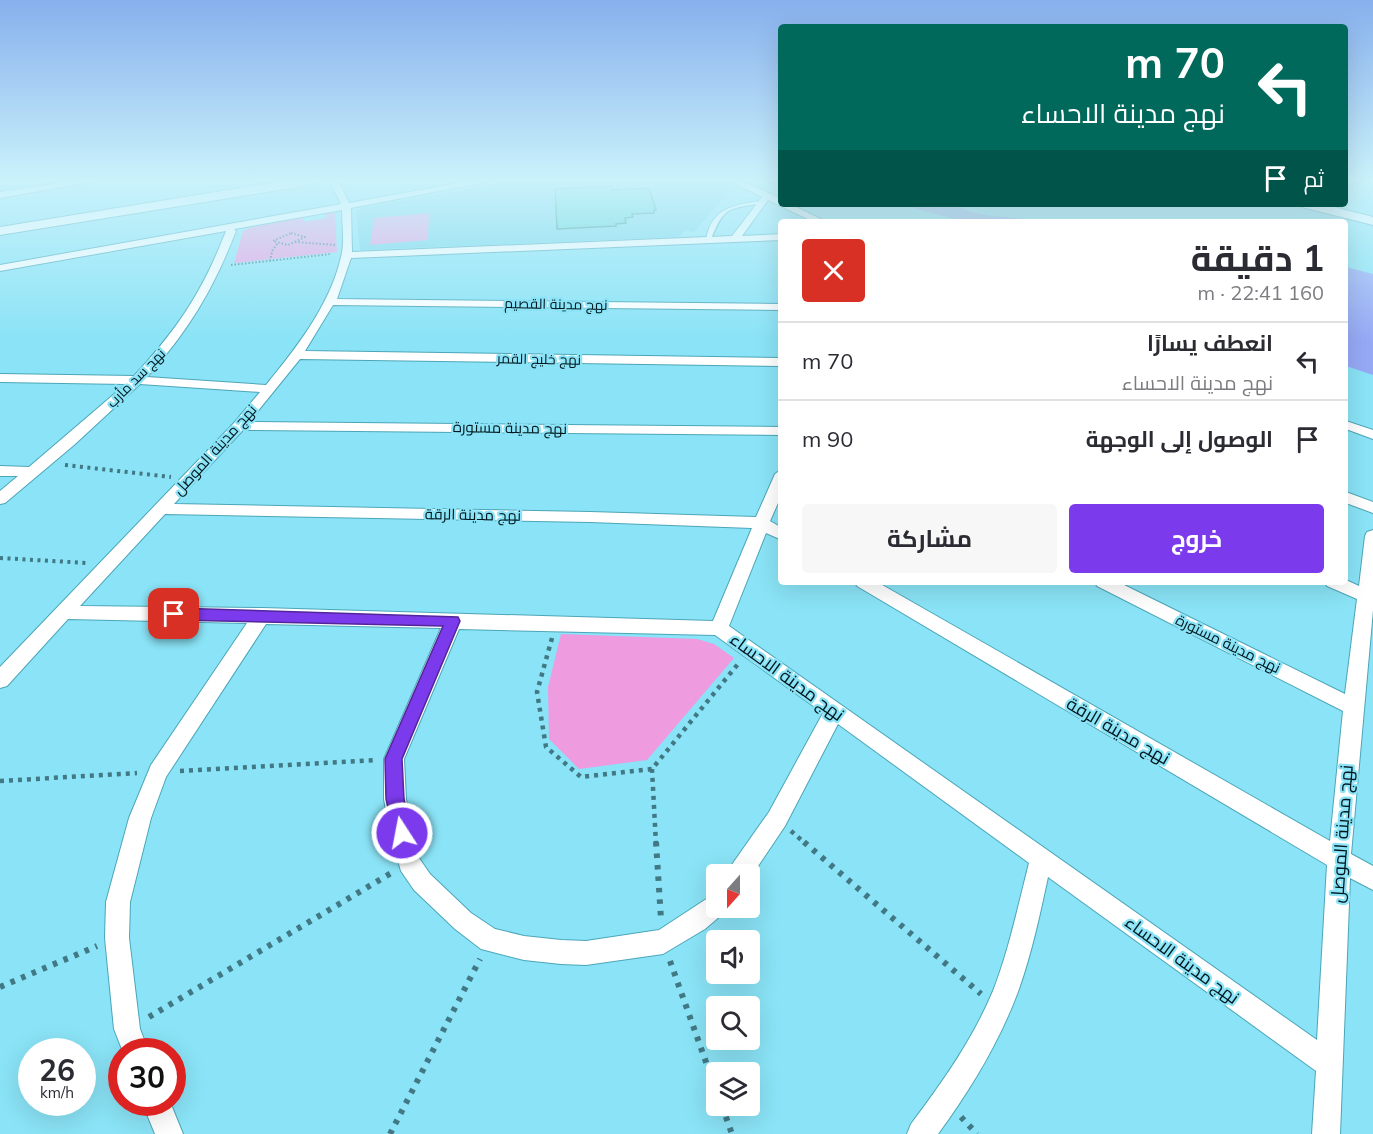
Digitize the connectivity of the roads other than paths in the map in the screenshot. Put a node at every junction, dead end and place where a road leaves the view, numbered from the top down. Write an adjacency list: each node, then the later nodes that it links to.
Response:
1 (190, 234): 10 (street)
2 (230, 234): 16 (street, نهج سد مأرب)
3 (347, 234): 9 (street, نهج مدينة الموصل)
4 (711, 234): 8 (lane)
5 (739, 234): 7 (street)
6 (778, 237): 7 (street)
7 (734, 240): 8 (street)
8 (708, 241): 9 (street)
9 (347, 251): 11 (street, نهج مدينة الموصل)
10 (0, 268)
11 (330, 302): 12 (street, نهج مدينة القصيم); 13 (street, نهج مدينة الموصل)
12 (778, 307)
13 (297, 355): 14 (street, نهج خليج القمر); 17 (street, نهج مدينة الموصل)
14 (778, 362)
15 (0, 378): 16 (street)
16 (138, 380): 17 (street); 23 (street, نهج سد مأرب)
17 (269, 389): 18 (street, نهج مدينة الموصل)
18 (239, 426): 20 (street, نهج مدينة مستورة); 28 (street, نهج مدينة الموصل)
19 (1348, 426): 21 (street)
20 (778, 431)
21 (1373, 435)
22 (0, 471): 23 (street)
23 (32, 472): 26 (street, نهج سد مأرب)
24 (778, 483): 29 (street)
25 (1348, 498): 27 (street)
26 (0, 499)
27 (1373, 508)
28 (162, 509): 29 (street, نهج مدينة الرقة); 36 (street, نهج مدينة الموصل)
29 (761, 523): 30 (street, نهج مدينة الرقة); 39 (street)
30 (778, 533)
31 (1373, 536): 35 (street, نهج مدينة الموصل)
32 (867, 585): 44 (street, نهج مدينة الرقة)
33 (1109, 585): 41 (street, نهج مدينة مستورة)
34 (1340, 585): 35 (street)
35 (1370, 598): 41 (street, نهج مدينة الموصل)
36 (64, 612): 37 (street, نهج مدينة الاحساء); 40 (street, نهج مدينة الموصل)
37 (262, 615): 38 (street, نهج مدينة الاحساء); 48 (street)
38 (453, 621): 39 (street, نهج مدينة الاحساء); 47 (street)
39 (719, 628): 42 (street, نهج مدينة الاحساء)
40 (0, 680)
41 (1353, 707): 44 (street, نهج مدينة الموصل)
42 (835, 711): 43 (street, نهج مدينة الاحساء); 45 (street)
43 (1041, 859): 49 (street, نهج مدينة الاحساء); 52 (street)
44 (1339, 860): 46 (street, نهج مدينة الرقة); 49 (street, نهج مدينة الموصل)
45 (746, 864)
46 (1373, 879)
47 (706, 913)
48 (131, 1038)
49 (1330, 1065): 53 (street, نهج مدينة الموصل)
50 (162, 1116): 51 (street)
51 (169, 1134)
52 (921, 1134)
53 (1326, 1134)

